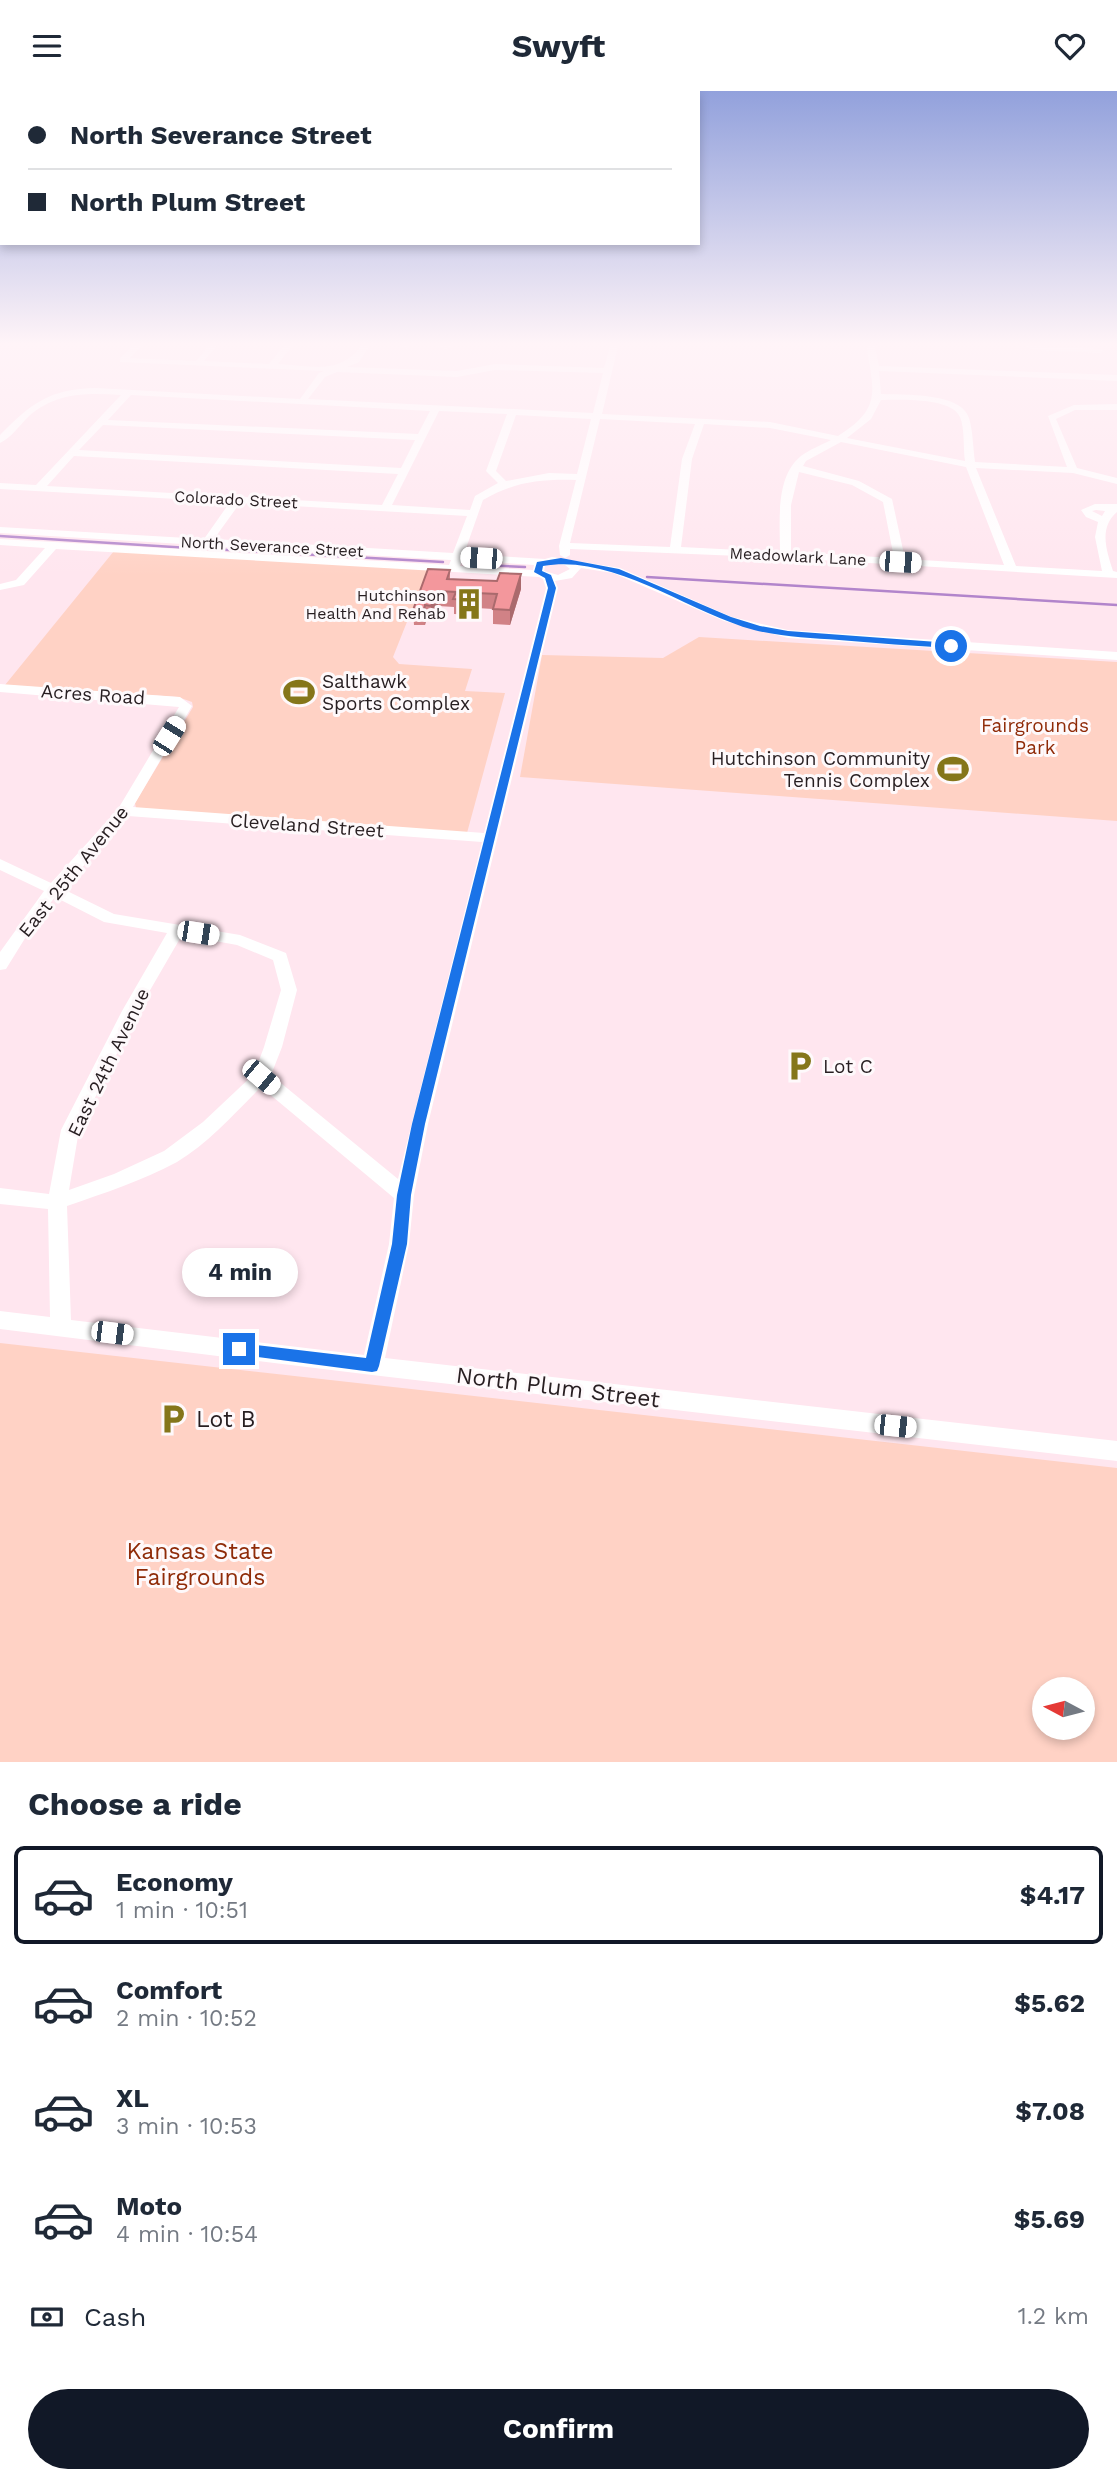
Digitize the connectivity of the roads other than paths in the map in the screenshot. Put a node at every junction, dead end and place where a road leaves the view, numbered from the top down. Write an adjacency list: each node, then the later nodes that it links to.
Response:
1 (21, 420): 13 (street)
2 (430, 420): 11 (street)
3 (510, 420): 21 (street)
4 (596, 420): 19 (street)
5 (684, 420): 9 (street)
6 (865, 420): 12 (street)
7 (964, 420): 15 (street)
8 (1052, 420): 17 (street)
9 (702, 421): 12 (street); 34 (street)
10 (102, 422): 11 (street); 14 (street)
11 (421, 437): 18 (street)
12 (837, 438): 15 (street); 16 (street)
13 (0, 440)
14 (73, 453): 18 (street); 23 (street)
15 (970, 465): 17 (street); 41 (street)
16 (795, 468): 36 (street); 39 (street)
17 (1073, 470): 20 (street)
18 (404, 471): 25 (street)
19 (581, 477): 21 (street); 33 (street)
20 (1117, 481)
21 (504, 484): 27 (street)
22 (0, 486): 23 (street, Colorado Street)
23 (40, 488): 24 (street, Colorado Street)
24 (238, 499): 25 (street, Colorado Street); 31 (street)
25 (387, 506): 27 (street, Colorado Street)
26 (1115, 508): 28 (street); 28 (street)
27 (472, 513): 40 (street)
28 (1103, 520): 42 (street)
29 (0, 530): 31 (street, North Severance Street)
30 (0, 542): 32 (street, North Severance Street)
31 (207, 542): 35 (street); 40 (street, North Severance Street)
32 (52, 545): 35 (street, North Severance Street); 46 (street)
33 (564, 546): 34 (street, Meadowlark Lane); 37 (street); 38 (street)
34 (675, 549): 36 (street, Meadowlark Lane)
35 (199, 554): 40 (street, North Severance Street)
36 (786, 555): 39 (street, Meadowlark Lane)
37 (548, 561): 38 (street, North Severance Street); 40 (street, North Severance Street); 44 (street)
38 (568, 562): 43 (street); 45 (street)
39 (900, 562): 41 (street, Meadowlark Lane)
40 (455, 563): 44 (street, North Severance Street)
41 (1011, 568): 42 (street, Meadowlark Lane)
42 (1112, 574)
43 (567, 576): 44 (street); 45 (street)
44 (547, 580): 51 (street)
45 (648, 585): 47 (street)
46 (0, 587)
47 (1117, 656)
48 (0, 688): 49 (street, Acres Road)
49 (185, 703): 50 (street, East 25th Avenue)
50 (124, 811): 51 (street, Cleveland Street); 53 (street, East 25th Avenue)
51 (489, 838): 57 (street)
52 (0, 864): 53 (street)
53 (52, 891): 54 (street); 55 (street, East 25th Avenue)
54 (177, 930): 56 (street); 59 (street, East 24th Avenue)
55 (0, 965)
56 (261, 1077): 57 (street); 59 (street)
57 (404, 1195): 62 (street)
58 (0, 1196): 59 (street)
59 (57, 1202): 61 (street, East 24th Avenue)
60 (0, 1320): 61 (street, North Plum Street)
61 (61, 1327): 62 (street, North Plum Street)
62 (372, 1366): 63 (street, North Plum Street)
63 (1117, 1451)

